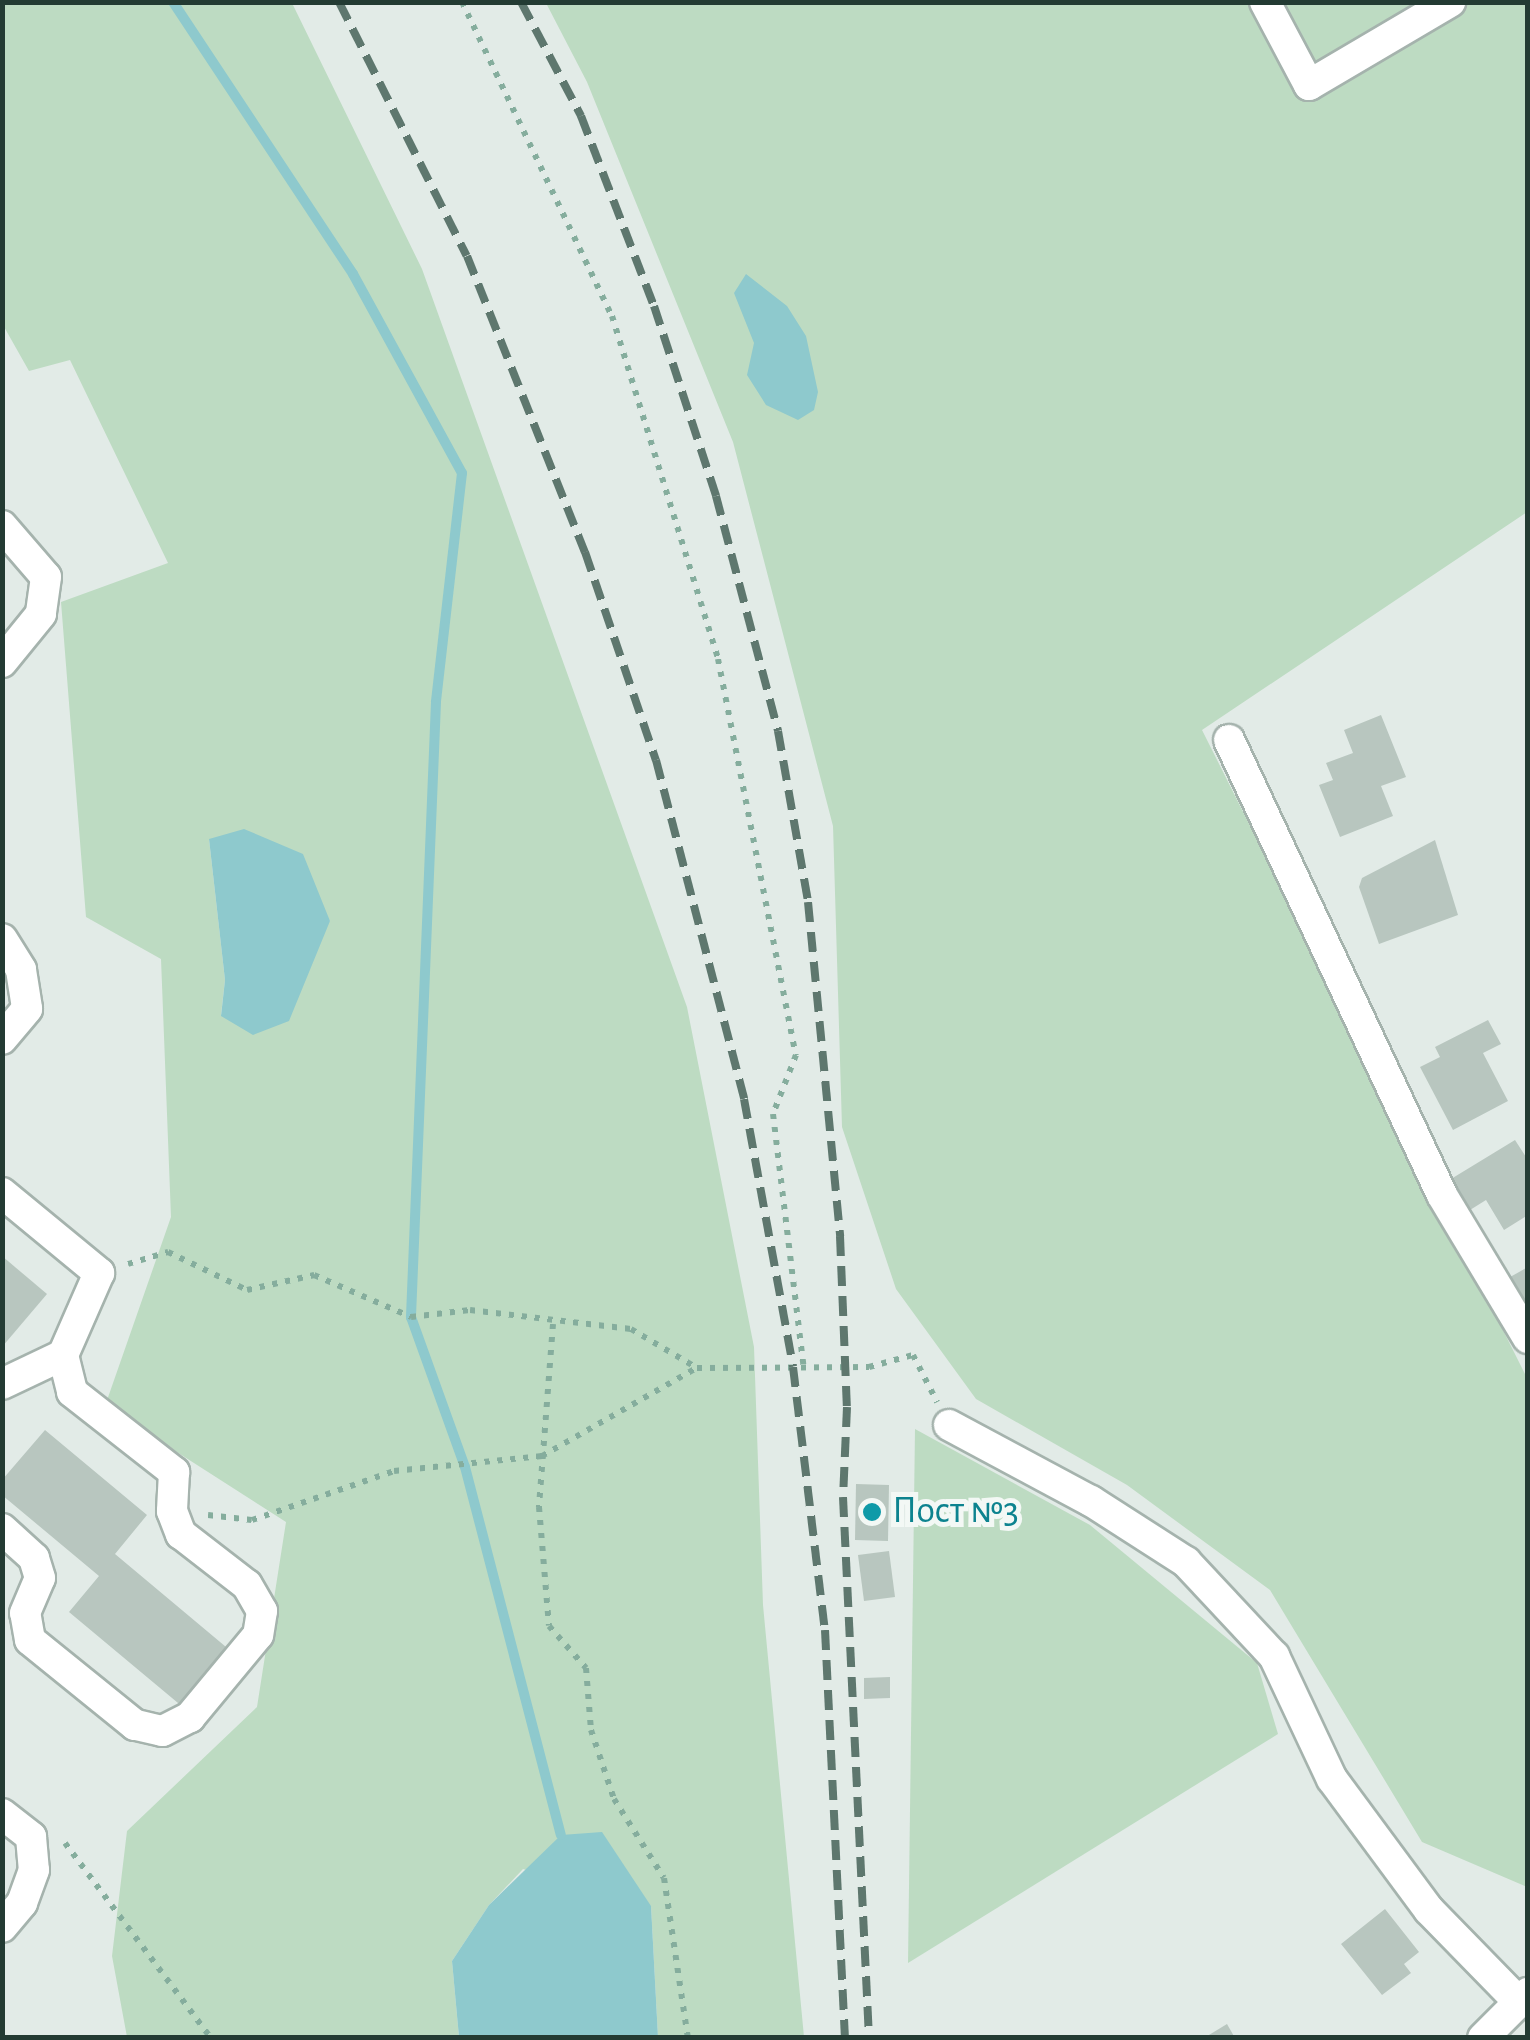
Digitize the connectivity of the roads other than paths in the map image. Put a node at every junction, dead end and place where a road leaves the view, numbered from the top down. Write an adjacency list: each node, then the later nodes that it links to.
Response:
1 (1265, 2): 2 (street)
2 (1450, 2)
3 (2, 526): 4 (street)
4 (2, 662)
5 (1229, 740): 9 (street)
6 (2, 938): 7 (street)
7 (2, 1040)
8 (2, 1193): 10 (street)
9 (1528, 1338)
10 (63, 1354): 11 (street); 13 (street)
11 (2, 1384)
12 (948, 1425): 16 (street)
13 (2, 1530)
14 (2, 1814): 15 (street)
15 (2, 1927)
16 (1522, 1995): 17 (street)
17 (1483, 2038)

